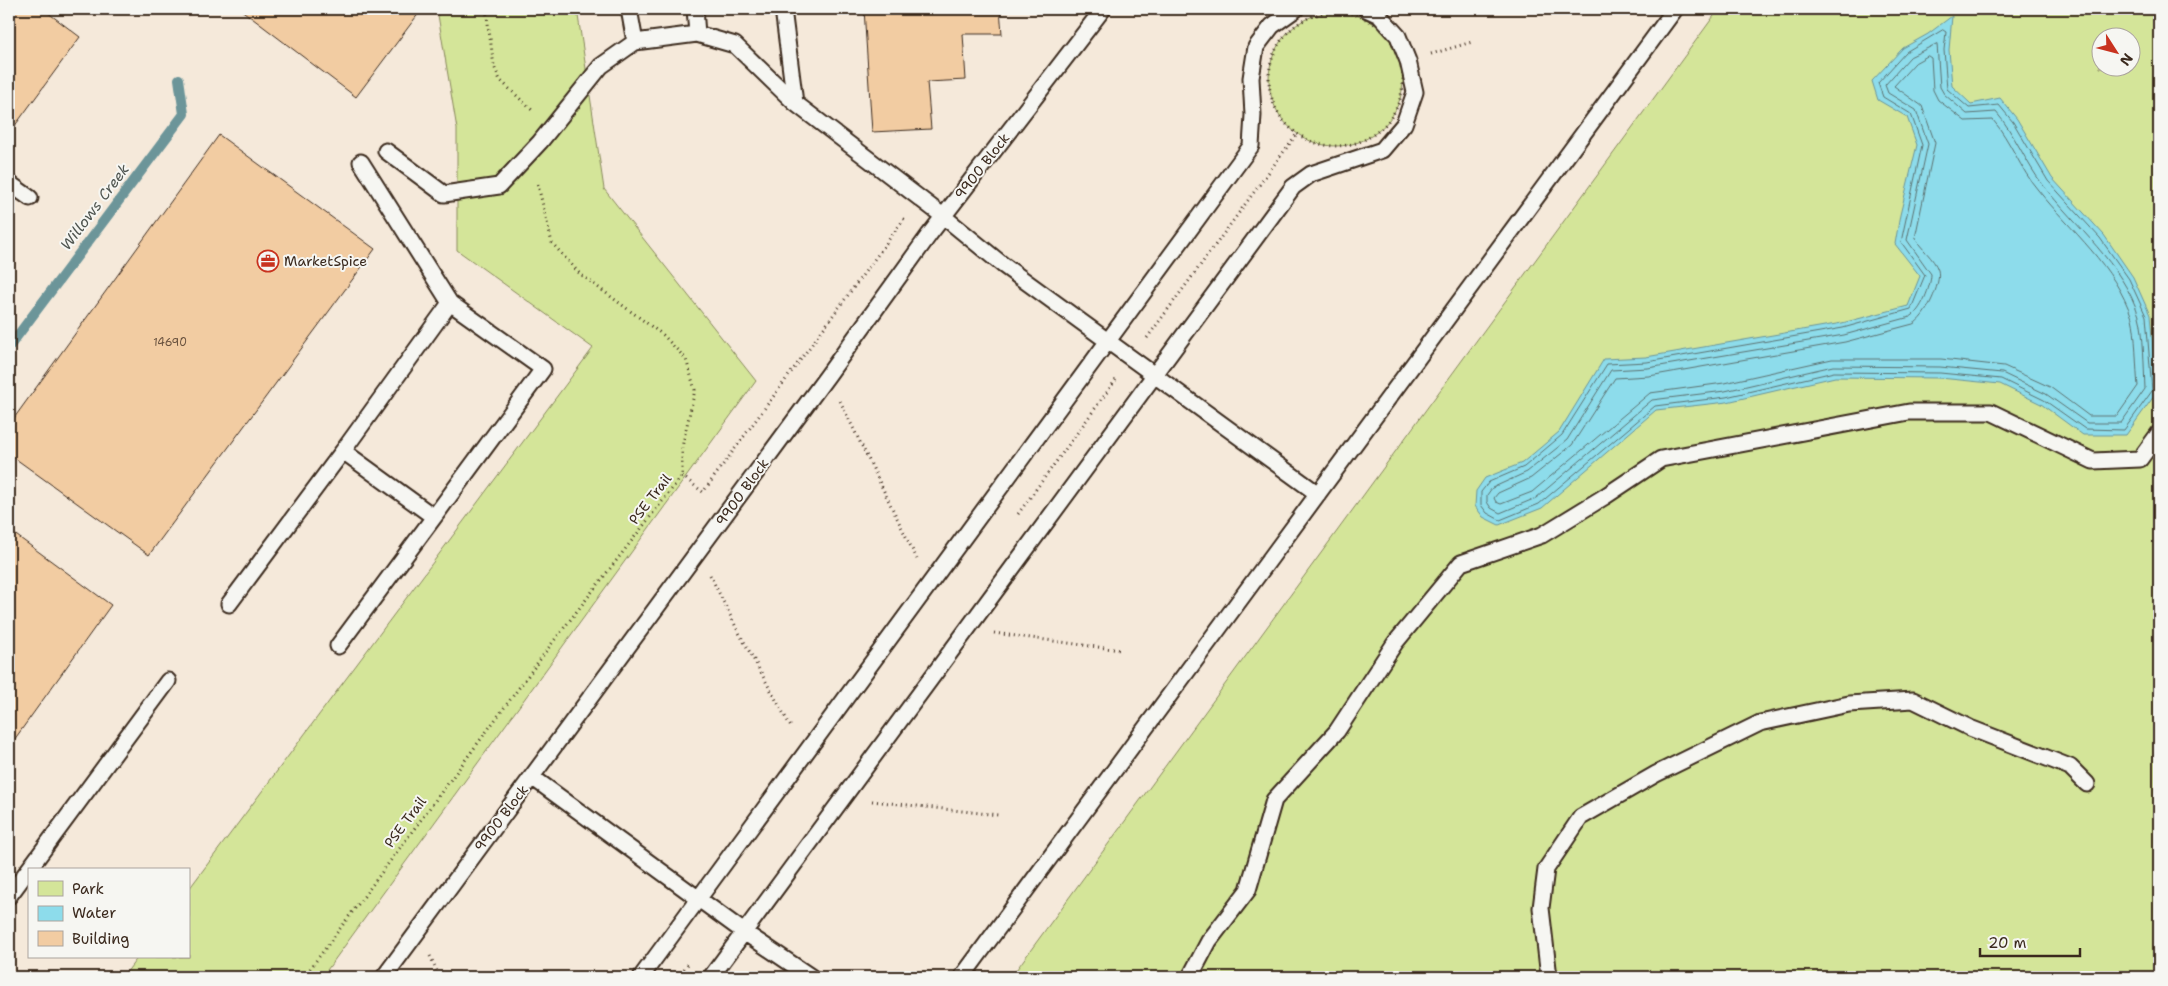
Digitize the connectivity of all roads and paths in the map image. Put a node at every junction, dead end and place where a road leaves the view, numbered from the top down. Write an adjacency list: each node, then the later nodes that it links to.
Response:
1 (486, 9): 15 (path, PSE Trail)
2 (629, 9): 11 (lane)
3 (695, 9): 10 (lane)
4 (783, 9): 14 (lane)
5 (1103, 9): 20 (lane, 9900 Block)
6 (1296, 9): 23 (lane)
7 (1366, 9): 13 (lane)
8 (1675, 9): 31 (lane)
9 (1330, 10): 13 (path); 13 (path)
10 (697, 34): 11 (lane); 14 (lane)
11 (635, 42): 15 (lane)
12 (1472, 42): 13 (path)
13 (1405, 62): 26 (lane)
14 (795, 102): 20 (lane)
15 (540, 142): 16 (lane); 29 (path, PSE Trail)
16 (386, 151)
17 (361, 162): 22 (lane)
18 (9, 183): 19 (lane)
19 (30, 198)
20 (943, 216): 23 (lane); 25 (lane, 9900 Block)
21 (904, 219): 24 (path)
22 (450, 302): 28 (lane); 33 (lane)
23 (1109, 342): 26 (lane); 35 (lane)
24 (807, 350): 25 (path); 30 (path)
25 (828, 375): 34 (lane, 9900 Block); 35 (path)
26 (1155, 375): 31 (lane); 37 (lane)
27 (2159, 433): 57 (lane)
28 (343, 451): 33 (lane); 36 (lane)
29 (682, 476): 30 (path); 51 (path, PSE Trail)
30 (703, 492): 32 (path)
31 (1318, 494): 56 (lane)
32 (702, 502)
33 (434, 517): 38 (lane)
34 (698, 551): 41 (path); 42 (lane, 9900 Block)
35 (930, 584): 41 (lane)
36 (229, 604)
37 (967, 629): 39 (path); 44 (lane)
38 (338, 646)
39 (1120, 650)
40 (168, 681): 46 (lane)
41 (806, 753): 49 (lane)
42 (532, 777): 49 (lane); 52 (lane, 9900 Block)
43 (2087, 784): 58 (lane)
44 (842, 798): 45 (path); 50 (lane)
45 (998, 815)
46 (30, 868)
47 (28, 870): 48 (lane)
48 (9, 896)
49 (699, 899): 50 (lane); 53 (lane)
50 (744, 932): 54 (lane); 55 (lane)
51 (304, 977)
52 (384, 977)
53 (642, 977)
54 (711, 977)
55 (811, 977)
56 (962, 977)
57 (1190, 977)
58 (1549, 977)

